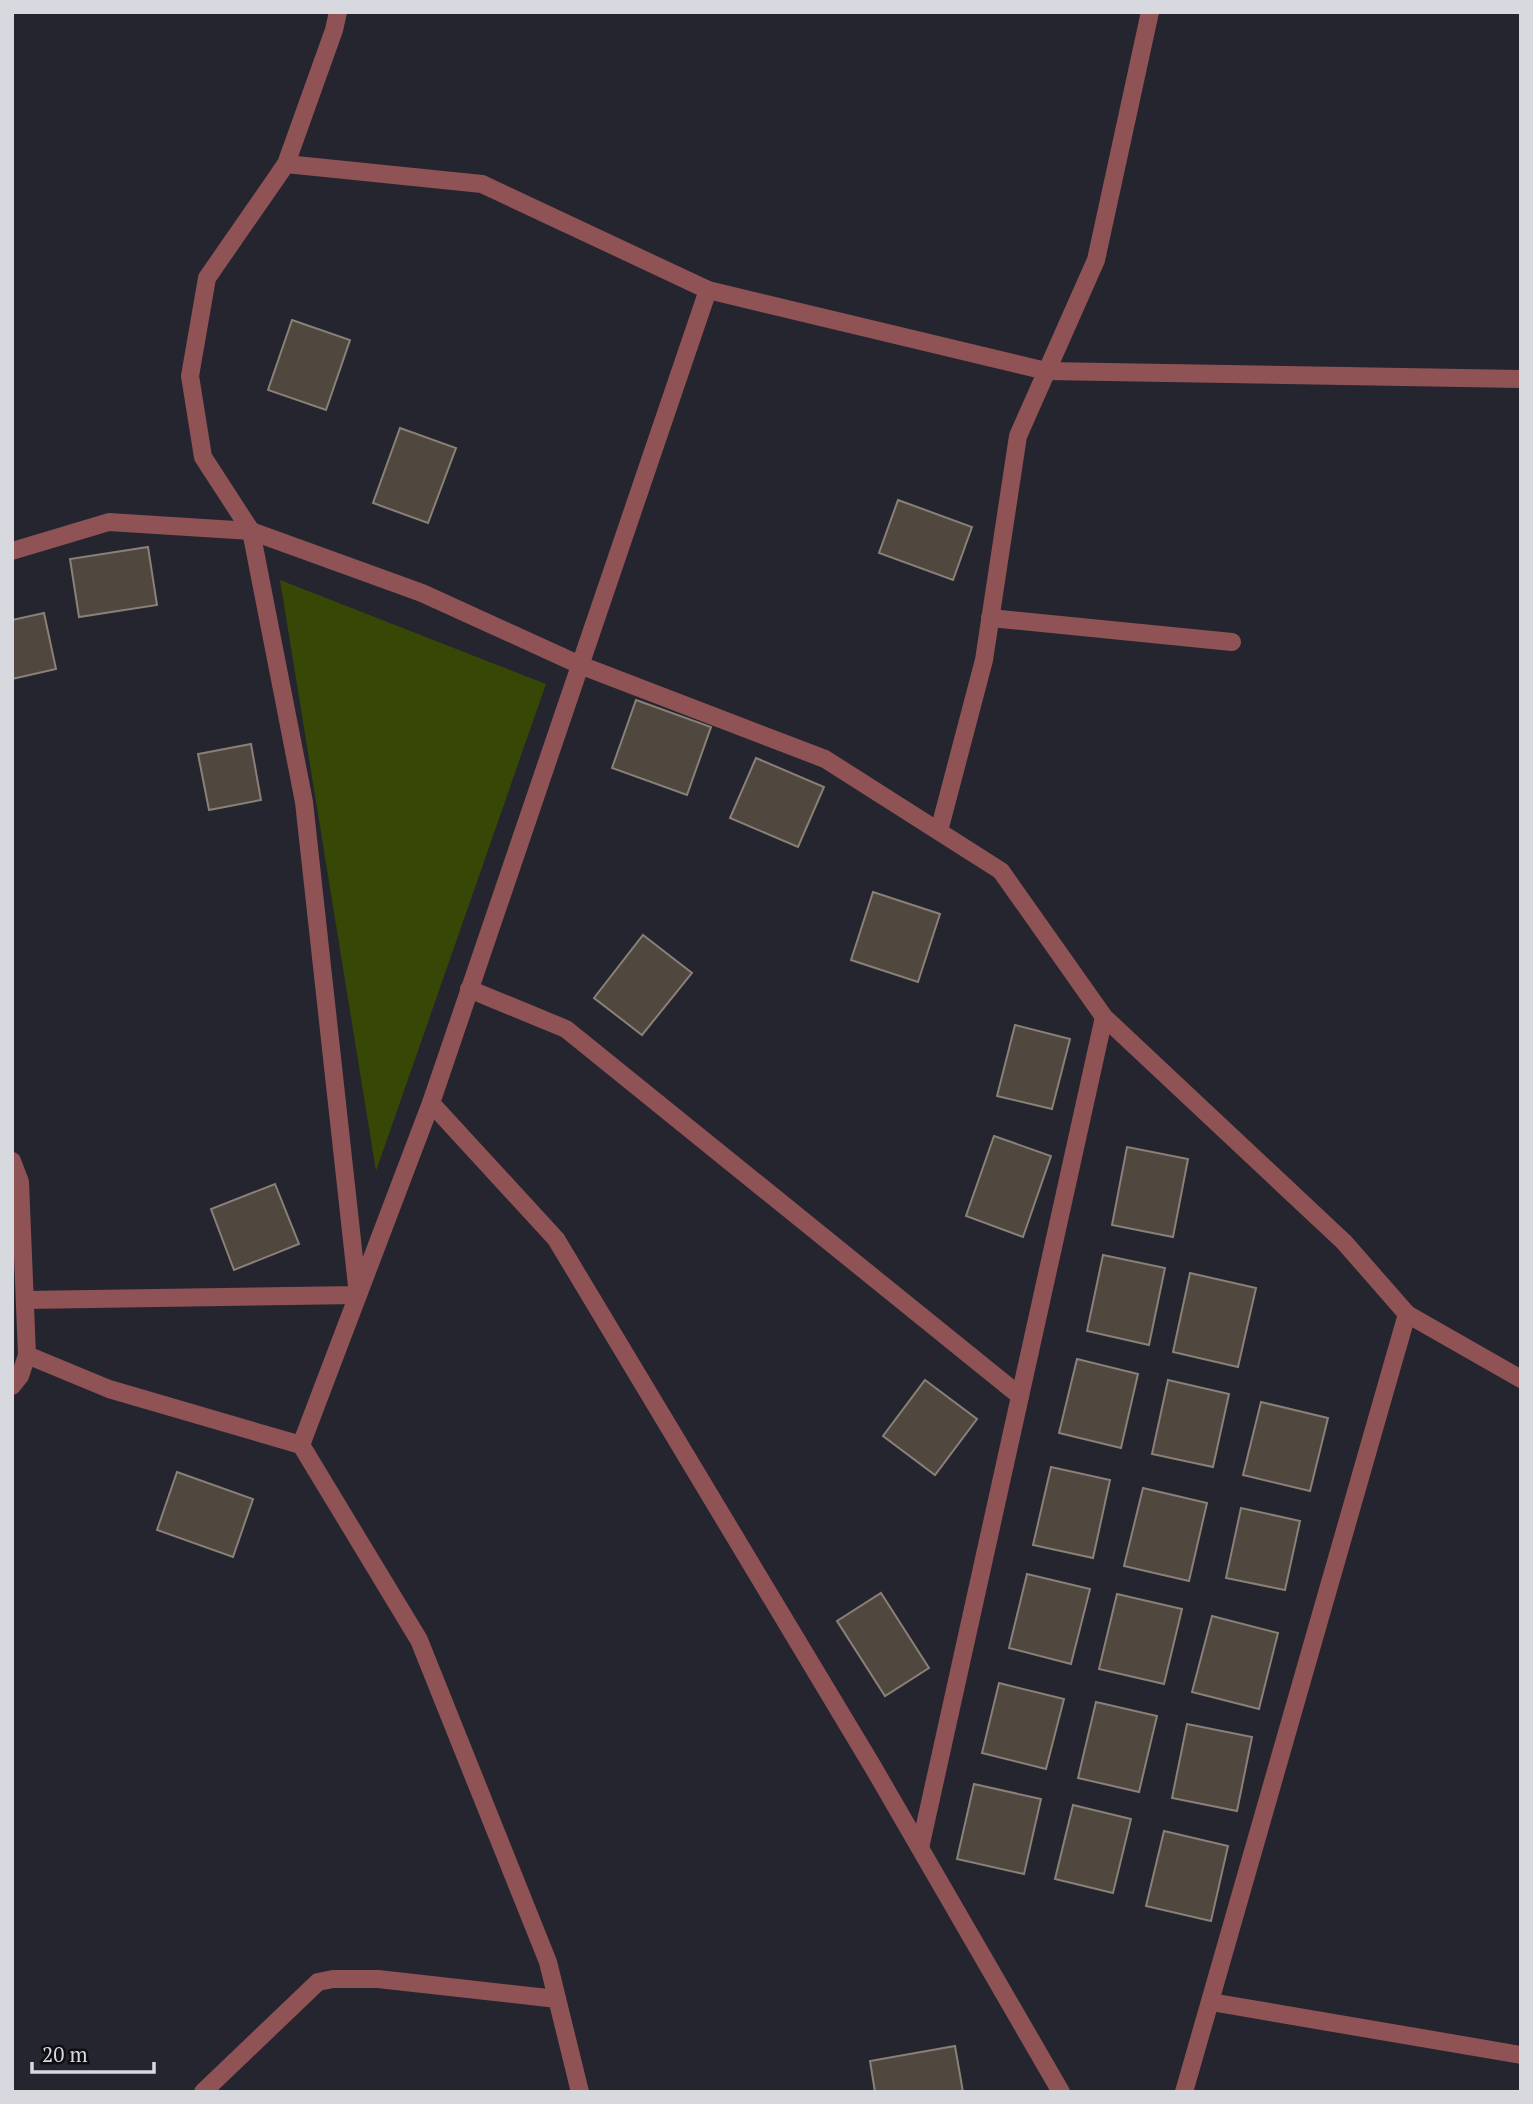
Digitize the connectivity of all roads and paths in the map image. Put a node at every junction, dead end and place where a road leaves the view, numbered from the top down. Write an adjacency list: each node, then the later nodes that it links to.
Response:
1 (338, 12): 3 (street)
2 (1150, 12): 5 (street)
3 (286, 164): 4 (street); 7 (street)
4 (708, 290): 5 (street); 11 (street)
5 (1046, 371): 6 (street); 9 (street)
6 (1521, 379)
7 (251, 531): 8 (street); 11 (street); 17 (street)
8 (12, 551)
9 (990, 618): 10 (street); 12 (street)
10 (1232, 642)
11 (580, 665): 12 (street); 13 (street)
12 (939, 831): 14 (street)
13 (469, 989): 15 (street); 23 (street)
14 (1104, 1017): 19 (street); 23 (street)
15 (431, 1103): 17 (street); 25 (street)
16 (12, 1161): 18 (street)
17 (358, 1295): 18 (street); 24 (street)
18 (25, 1300): 20 (street)
19 (1407, 1314): 21 (street); 27 (street)
20 (27, 1355): 22 (street); 24 (street)
21 (1521, 1379)
22 (12, 1386)
23 (1020, 1396): 25 (street)
24 (301, 1445): 26 (street)
25 (920, 1848): 31 (street)
26 (557, 1999): 29 (street); 30 (street)
27 (1211, 2002): 28 (street); 32 (street)
28 (1521, 2055)
29 (203, 2092)
30 (580, 2092)
31 (1061, 2092)
32 (1184, 2092)

